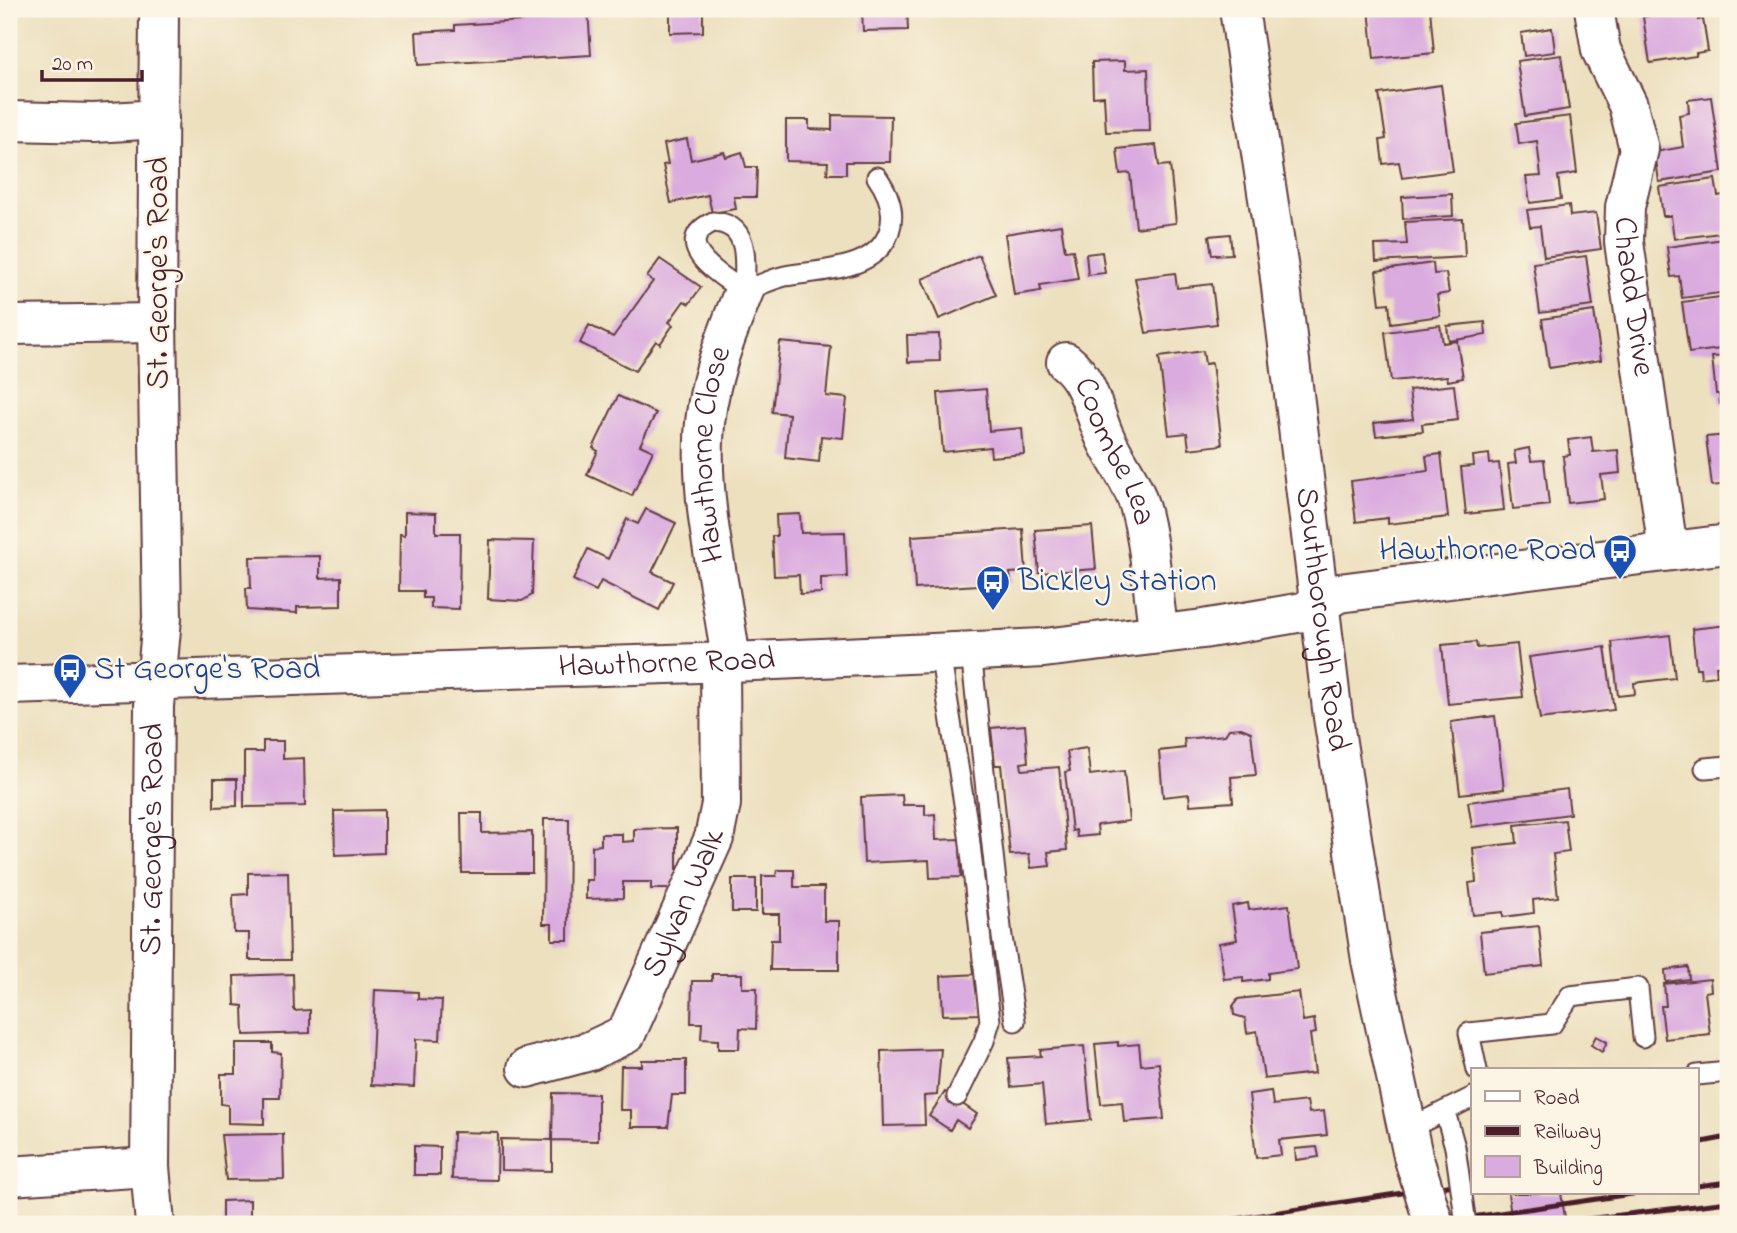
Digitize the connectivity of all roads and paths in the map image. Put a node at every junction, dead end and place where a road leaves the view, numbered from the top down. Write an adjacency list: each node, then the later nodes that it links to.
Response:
1 (159, 9): 4 (street, St. George's Road)
2 (1239, 9): 13 (street, Southborough Road)
3 (1594, 9): 12 (street, Chadd Drive)
4 (159, 119): 5 (street, St. George's Road); 8 (street, St. George's Road)
5 (9, 121)
6 (877, 177): 7 (lane)
7 (744, 291): 16 (street, Hawthorne Close)
8 (157, 323): 9 (street); 17 (street, St. George's Road)
9 (9, 325)
10 (1066, 362): 14 (street, Coombe Lea)
11 (1728, 544): 12 (street, Hawthorne Road)
12 (1668, 550): 13 (street, Hawthorne Road)
13 (1319, 603): 14 (street, Hawthorne Road); 30 (street, Southborough Road)
14 (1159, 634): 15 (street, Hawthorne Road)
15 (955, 653): 16 (street, Hawthorne Road); 21 (lane); 27 (lane)
16 (725, 663): 17 (street, Hawthorne Road); 23 (street, Sylvan Walk)
17 (159, 681): 18 (street, Hawthorne Road); 31 (street, St. George's Road)
18 (9, 685)
19 (1728, 766): 20 (lane)
20 (1705, 768)
21 (1015, 1021)
22 (1643, 1037): 24 (lane)
23 (527, 1068)
24 (1477, 1068)
25 (1728, 1072): 26 (lane)
26 (1698, 1074)
27 (957, 1096)
28 (1471, 1098): 29 (lane)
29 (1445, 1111): 30 (lane); 35 (lane, bridge)
30 (1410, 1143): 34 (street, Southborough Road, bridge)
31 (150, 1167): 32 (street); 33 (street, St. George's Road)
32 (9, 1176)
33 (155, 1224)
34 (1434, 1224)
35 (1466, 1224)

